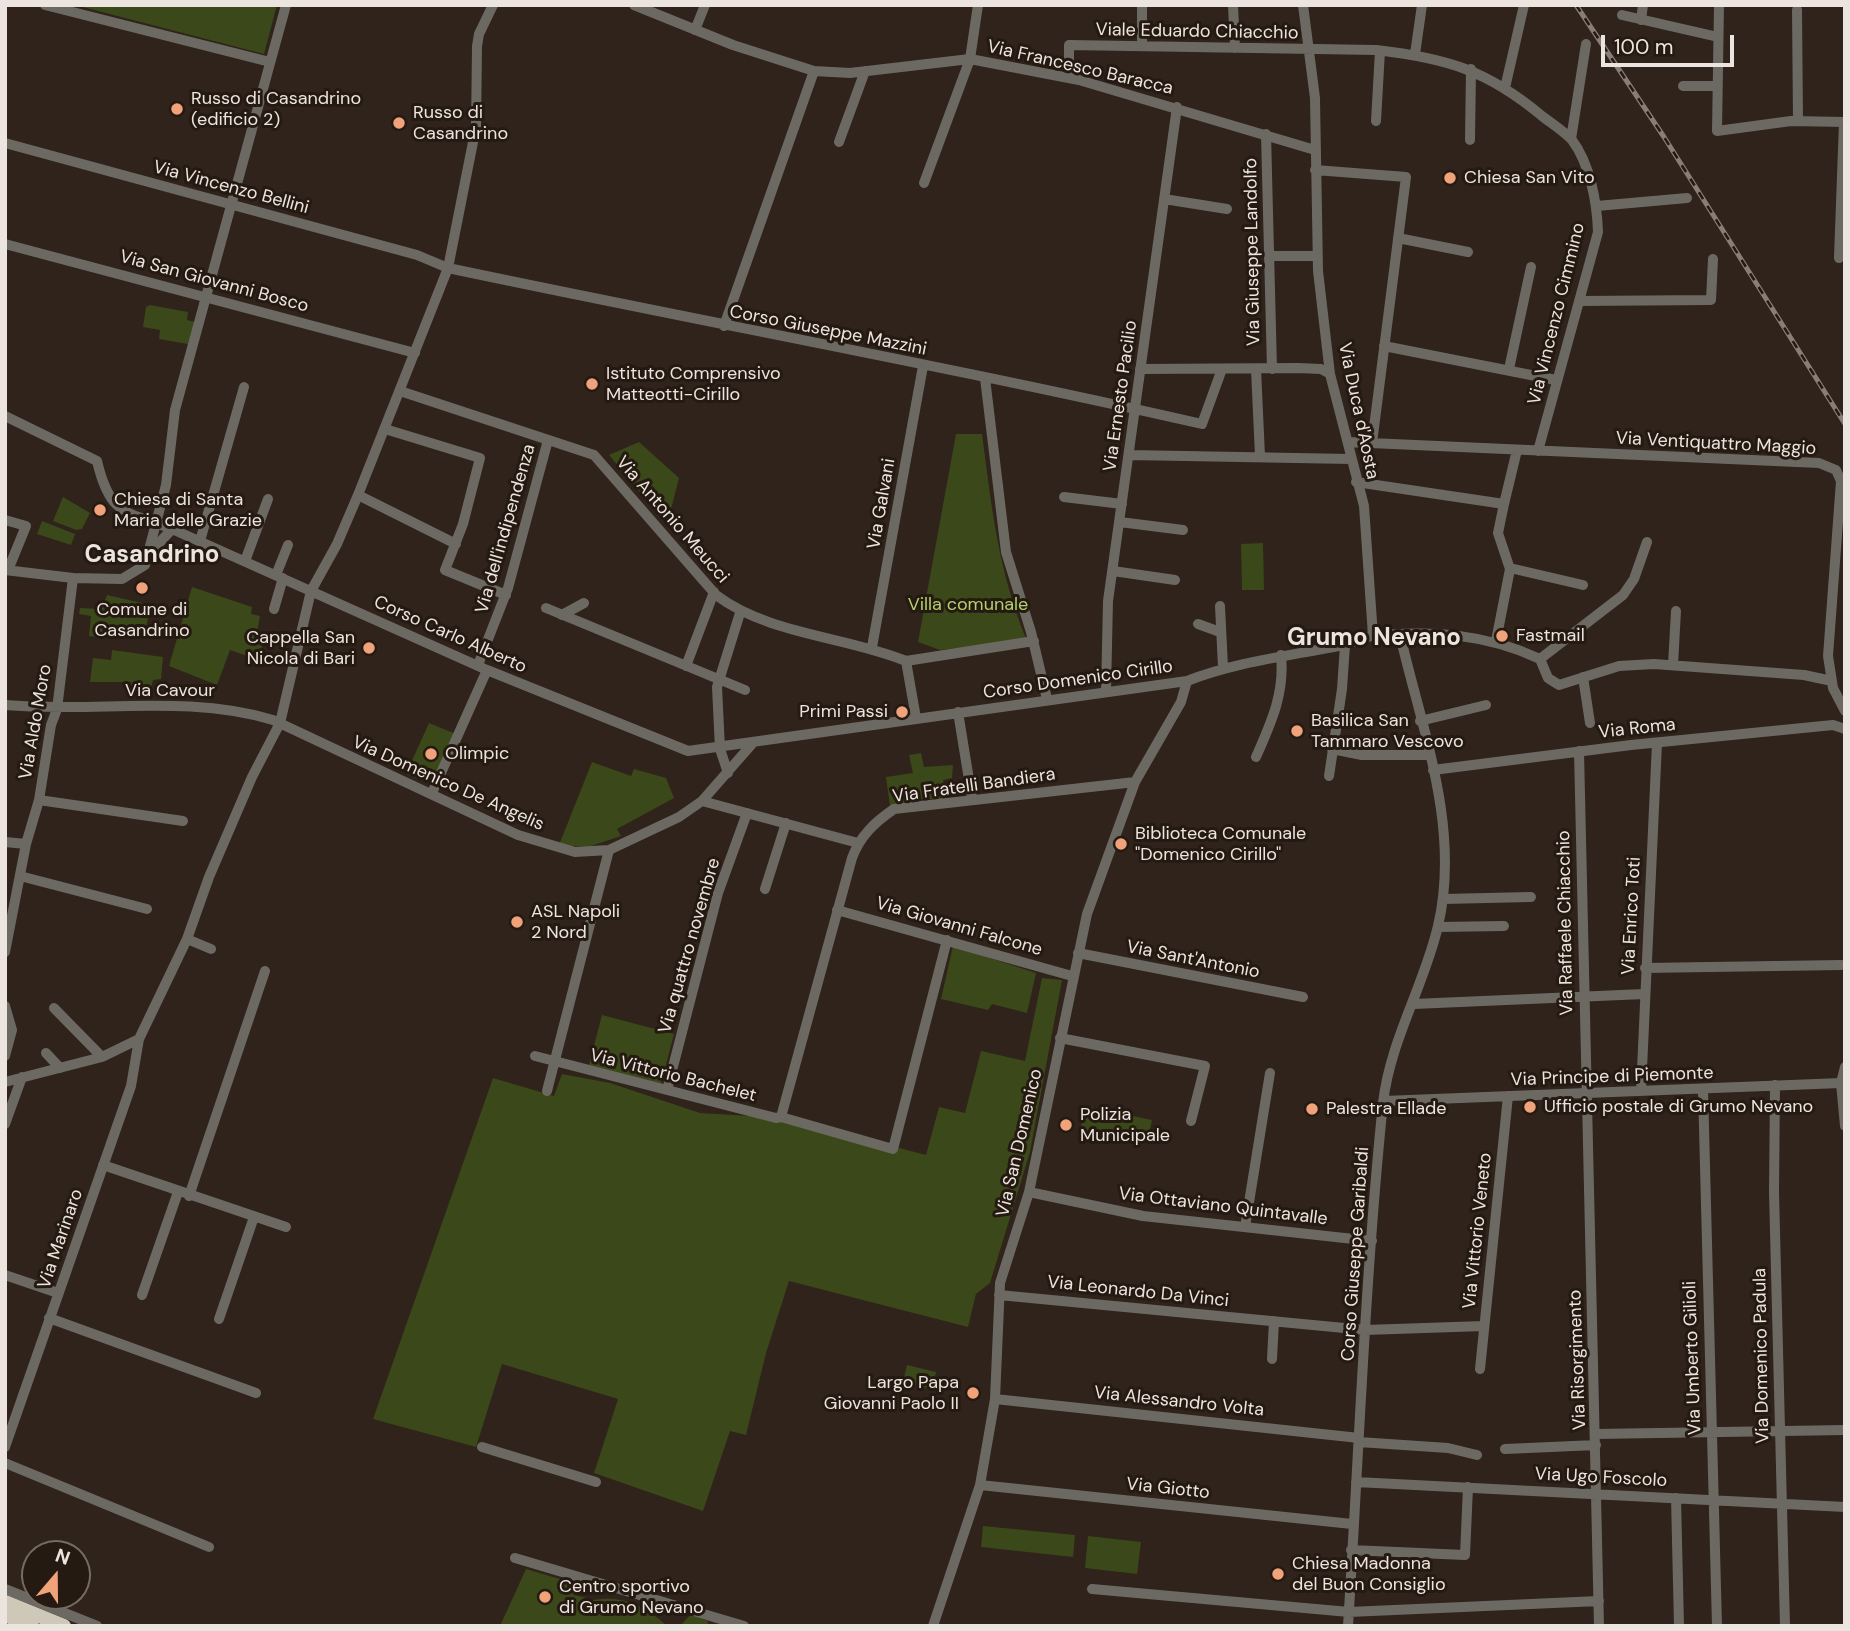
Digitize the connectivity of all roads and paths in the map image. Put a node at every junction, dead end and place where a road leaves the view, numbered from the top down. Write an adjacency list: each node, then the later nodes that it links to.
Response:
1 (45, 5): 26 (street)
2 (286, 5): 26 (street)
3 (494, 5): 59 (street)
4 (634, 5): 17 (street, Via Francesco Baracca)
5 (705, 5): 17 (street)
6 (978, 5): 25 (street)
7 (1142, 5): 20 (street)
8 (1233, 5): 21 (street)
9 (1303, 5): 22 (street, Via Duca d'Aosta)
10 (1422, 5): 24 (street)
11 (1524, 5): 33 (street)
12 (1643, 5): 16 (street)
13 (1719, 5): 18 (street)
14 (1797, 10): 36 (street)
15 (1622, 15): 16 (street)
16 (1641, 20): 18 (street)
17 (695, 30): 28 (street, Via Francesco Baracca)
18 (1718, 37): 32 (street)
19 (1586, 44): 39 (street)
20 (1142, 46): 21 (street, Viale Eduardo Chiacchio); 30 (street, Viale Eduardo Chiacchio)
21 (1235, 48): 22 (street, Viale Eduardo Chiacchio)
22 (1309, 49): 23 (street, Via Vincenzo Cimmino); 43 (street, Via Duca d'Aosta)
23 (1380, 51): 24 (street, Via Vincenzo Cimmino); 35 (street)
24 (1415, 54): 27 (street, Via Vincenzo Cimmino)
25 (970, 59): 29 (street, Via Francesco Baracca); 30 (street, Via Francesco Baracca); 45 (street)
26 (270, 62): 48 (street)
27 (1471, 69): 33 (street, Via Vincenzo Cimmino); 40 (street)
28 (814, 71): 29 (street, Via Francesco Baracca); 62 (street)
29 (865, 71): 41 (street)
30 (1069, 78): 34 (street, Via Francesco Baracca)
31 (1683, 86): 32 (street)
32 (1717, 86): 36 (street)
33 (1505, 88): 39 (street, Via Vincenzo Cimmino)
34 (1177, 107): 38 (street, Via Francesco Baracca); 47 (street, Via Ernesto Pacilio)
35 (1376, 121)
36 (1798, 121): 37 (street)
37 (1844, 122): 56 (street)
38 (1266, 134): 43 (street, Via Francesco Baracca); 54 (street, Via Giuseppe Landolfo)
39 (1571, 139): 49 (street, Via Vincenzo Cimmino)
40 (1470, 140)
41 (839, 142)
42 (5, 143): 48 (street, Via Vincenzo Bellini)
43 (1315, 150): 44 (street, Via Duca d'Aosta)
44 (1315, 170): 51 (street); 55 (street, Via Duca d'Aosta)
45 (924, 183)
46 (1687, 198): 49 (street)
47 (1164, 199): 50 (street); 66 (street, Via Ernesto Pacilio)
48 (232, 204): 59 (street, Via Vincenzo Bellini); 60 (street)
49 (1597, 206): 61 (street, Via Vincenzo Cimmino)
50 (1227, 209)
51 (1398, 238): 53 (street); 63 (street)
52 (5, 244): 60 (street, Via San Giovanni Bosco)
53 (1468, 253)
54 (1270, 256): 55 (street); 69 (street, Via Giuseppe Landolfo)
55 (1317, 256): 71 (street, Via Duca d'Aosta)
56 (1839, 258)
57 (1713, 259): 61 (street)
58 (1531, 267): 70 (street)
59 (448, 268): 62 (street, Corso Giuseppe Mazzini); 64 (street)
60 (208, 296): 64 (street, Via San Giovanni Bosco); 95 (street)
61 (1578, 301): 73 (street, Via Vincenzo Cimmino)
62 (724, 326): 65 (street, Corso Giuseppe Mazzini)
63 (1384, 346): 70 (street); 81 (street)
64 (415, 353): 75 (street)
65 (923, 366): 72 (street, Corso Giuseppe Mazzini); 128 (street, Via Galvani)
66 (1140, 369): 67 (street); 76 (street, Via Ernesto Pacilio)
67 (1222, 369): 68 (street); 76 (street, Corso Giuseppe Mazzini)
68 (1256, 369): 69 (street); 85 (street)
69 (1272, 369): 71 (street)
70 (1509, 369): 73 (street)
71 (1330, 374): 80 (street, Via Duca d'Aosta)
72 (985, 378): 76 (street, Corso Giuseppe Mazzini); 125 (street)
73 (1556, 380): 83 (street, Via Vincenzo Cimmino)
74 (244, 387): 98 (street)
75 (400, 391): 78 (street); 79 (street, Via Antonio Meucci)
76 (1136, 409): 84 (street, Via Ernesto Pacilio)
77 (5, 416): 95 (street, Corso Carlo Alberto)
78 (385, 429): 88 (street); 100 (street)
79 (548, 439): 112 (street, Via Antonio Meucci); 113 (street, Via dell'indipendenza)
80 (1348, 442): 81 (street, Via Ventiquattro Maggio); 86 (street, Via Duca d'Aosta)
81 (1372, 443): 82 (street, Via Ventiquattro Maggio)
82 (1517, 450): 83 (street, Via Ventiquattro Maggio); 91 (street)
83 (1538, 451): 139 (street, Via Ventiquattro Maggio)
84 (1129, 455): 85 (street); 92 (street, Via Ernesto Pacilio)
85 (1260, 456): 86 (street)
86 (1351, 459): 87 (street, Via Duca d'Aosta)
87 (1356, 482): 91 (street); 124 (street, Via Duca d'Aosta)
88 (358, 495): 100 (street); 111 (street)
89 (1064, 497): 92 (street)
90 (268, 499): 103 (street)
91 (1504, 503): 104 (street)
92 (1122, 504): 94 (street, Via Ernesto Pacilio)
93 (5, 520): 105 (street)
94 (1120, 522): 97 (street); 106 (street, Via Ernesto Pacilio)
95 (156, 523): 96 (street, Corso Carlo Alberto); 102 (street)
96 (172, 529): 98 (street, Corso Carlo Alberto); 102 (street)
97 (1183, 530)
98 (200, 541): 103 (street, Corso Carlo Alberto)
99 (1647, 542): 130 (street)
100 (456, 544): 113 (street)
101 (288, 545): 107 (street)
102 (149, 554): 108 (street)
103 (245, 561): 107 (street, Corso Carlo Alberto)
104 (1510, 568): 110 (street); 126 (street)
105 (7, 570): 108 (street)
106 (1113, 571): 109 (street); 141 (street, Via Ernesto Pacilio)
107 (279, 577): 111 (street, Corso Carlo Alberto); 117 (street)
108 (73, 578): 145 (street, Via Aldo Moro)
109 (1175, 580)
110 (1583, 585)
111 (311, 591): 135 (street, Corso Carlo Alberto); 150 (street, Via Marinaro)
112 (714, 592): 119 (street, Via Antonio Meucci); 133 (street)
113 (506, 595): 135 (street, Via dell'indipendenza)
114 (584, 603): 120 (street)
115 (1220, 606): 122 (street)
116 (546, 608): 120 (street)
117 (274, 609)
118 (1676, 611): 132 (street)
119 (740, 613): 128 (street, Via Antonio Meucci); 137 (street)
120 (562, 615): 133 (street)
121 (1198, 624): 122 (street)
122 (1220, 632): 134 (street)
123 (1395, 635): 124 (street, Corso Domenico Cirillo); 126 (street, Corso Domenico Cirillo); 149 (street, Corso Giuseppe Garibaldi)
124 (1368, 637): 127 (street, Corso Domenico Cirillo)
125 (1034, 641): 131 (street); 142 (street)
126 (1496, 641): 130 (street, Corso Domenico Cirillo)
127 (1345, 645): 129 (street, Corso Domenico Cirillo); 156 (street)
128 (872, 647): 131 (street, Via Antonio Meucci)
129 (1281, 655): 134 (street, Corso Domenico Cirillo); 159 (street)
130 (1540, 659): 136 (street)
131 (906, 661): 148 (street)
132 (1673, 665): 136 (street); 139 (street)
133 (686, 666): 137 (street)
134 (1223, 667): 138 (street, Corso Domenico Cirillo)
135 (482, 668): 155 (street, Corso Carlo Alberto); 164 (street, Via dell'indipendenza)
136 (1583, 677): 151 (street)
137 (720, 680): 140 (street); 155 (street)
138 (1187, 681): 141 (street, Corso Domenico Cirillo); 163 (street, Via San Domenico)
139 (1832, 681): 146 (street, Via Ventiquattro Maggio)
140 (746, 691)
141 (1106, 691): 142 (street, Corso Domenico Cirillo)
142 (1047, 699): 147 (street, Corso Domenico Cirillo)
143 (5, 705): 145 (street, Via Cavour)
144 (1486, 705): 149 (street)
145 (57, 709): 150 (street, Via Cavour); 166 (street, Via Aldo Moro)
146 (1845, 711)
147 (958, 712): 148 (street, Corso Domenico Cirillo); 165 (street)
148 (916, 718): 154 (street, Corso Domenico Cirillo)
149 (1420, 721): 158 (street, Corso Giuseppe Garibaldi)
150 (280, 723): 164 (street, Via Domenico De Angelis); 184 (street, Via Marinaro)
151 (1590, 723)
152 (1845, 729): 153 (street, Via Roma)
153 (1657, 743): 157 (street, Via Roma); 190 (street, Via Enrico Toti)
154 (754, 744): 155 (street, Corso Carlo Alberto); 161 (street)
155 (720, 748): 161 (street)
156 (1332, 749): 158 (street); 162 (street)
157 (1579, 751): 160 (street, Via Roma); 195 (street, Via Raffaele Chiacchio)
158 (1429, 755): 160 (street, Corso Giuseppe Garibaldi)
159 (1256, 757)
160 (1433, 770): 178 (street, Corso Giuseppe Garibaldi)
161 (728, 773): 167 (street)
162 (1328, 776)
163 (1135, 782): 165 (street, Via Fratelli Bandiera); 188 (street, Via San Domenico)
164 (432, 793): 174 (street, Via Domenico De Angelis)
165 (972, 798): 172 (street, Via Fratelli Bandiera)
166 (39, 800): 169 (street); 173 (street, Via Aldo Moro)
167 (702, 801): 168 (street); 174 (street)
168 (747, 813): 170 (street); 214 (street, Via quattro novembre)
169 (183, 821)
170 (786, 823): 172 (street); 176 (street)
171 (5, 842): 173 (street)
172 (858, 843): 181 (street, Via Fratelli Bandiera)
173 (26, 844): 175 (street, Via Aldo Moro)
174 (608, 850): 205 (street)
175 (20, 876): 179 (street); 180 (street, Via Aldo Moro)
176 (765, 888)
177 (1531, 897): 178 (street)
178 (1443, 899): 183 (street, Corso Giuseppe Garibaldi)
179 (148, 909)
180 (9, 910): 187 (street, Via Aldo Moro)
181 (837, 910): 185 (street, Via Giovanni Falcone); 220 (street, Via Fratelli Bandiera)
182 (1503, 926): 183 (street)
183 (1438, 927): 196 (street, Corso Giuseppe Garibaldi)
184 (187, 939): 186 (street); 200 (street, Via Marinaro)
185 (947, 940): 192 (street, Via Giovanni Falcone); 220 (street, Via Vittorio Bachelet)
186 (211, 949)
187 (5, 952)
188 (1078, 953): 192 (street, Via San Domenico); 194 (street, Via Sant'Antonio)
189 (1840, 965): 190 (street)
190 (1645, 968): 193 (street, Via Enrico Toti)
191 (265, 971): 227 (street)
192 (1072, 976): 199 (street, Via San Domenico)
193 (1644, 995): 195 (street); 216 (street, Via Enrico Toti)
194 (1303, 997)
195 (1583, 998): 196 (street); 217 (street, Via Raffaele Chiacchio)
196 (1414, 1004): 219 (street, Corso Giuseppe Garibaldi)
197 (5, 1006): 202 (street)
198 (54, 1008): 204 (street)
199 (1060, 1038): 221 (street); 226 (street, Via San Domenico)
200 (139, 1039): 204 (street); 224 (street, Via Marinaro)
201 (46, 1053): 207 (street)
202 (5, 1056)
203 (535, 1056): 205 (street, Via Vittorio Bachelet)
204 (102, 1057): 207 (street)
205 (554, 1061): 214 (street, Via Vittorio Bachelet); 215 (street)
206 (1845, 1067): 211 (street)
207 (60, 1068): 209 (street)
208 (1270, 1073): 230 (street)
209 (22, 1077): 210 (street); 222 (street)
210 (5, 1082)
211 (1841, 1083): 212 (street, Via Principe di Piemonte); 223 (street)
212 (1775, 1086): 213 (street, Via Principe di Piemonte); 246 (street, Via Domenico Padula)
213 (1703, 1089): 216 (street, Via Principe di Piemonte); 247 (street, Via Umberto Gilioli)
214 (667, 1090): 220 (street, Via Vittorio Bachelet)
215 (547, 1091)
216 (1641, 1091): 217 (street, Via Principe di Piemonte)
217 (1585, 1094): 218 (street, Via Principe di Piemonte); 248 (street, Via Risorgimento)
218 (1508, 1096): 219 (street, Via Principe di Piemonte); 239 (street, Via Vittorio Veneto)
219 (1384, 1101): 231 (street, Corso Giuseppe Garibaldi)
220 (782, 1115)
221 (1191, 1121)
222 (5, 1124)
223 (1845, 1126)
224 (103, 1166): 225 (street); 233 (street, Via Marinaro)
225 (178, 1192): 227 (street); 234 (street)
226 (1032, 1193): 230 (street, Via Ottaviano Quintavalle); 235 (street, Via San Domenico)
227 (189, 1196): 228 (street)
228 (254, 1217): 229 (street); 237 (street)
229 (286, 1227)
230 (1245, 1227): 231 (street, Via Ottaviano Quintavalle)
231 (1372, 1241): 240 (street, Corso Giuseppe Garibaldi)
232 (5, 1275): 233 (street)
233 (58, 1293): 236 (street, Via Marinaro)
234 (142, 1295)
235 (999, 1295): 238 (street, Via Leonardo Da Vinci); 244 (street, Via San Domenico)
236 (49, 1318): 243 (street); 250 (street, Via Marinaro)
237 (219, 1319)
238 (1274, 1321): 240 (street, Via Leonardo Da Vinci); 241 (street)
239 (1484, 1326): 240 (street, Via Leonardo Da Vinci); 242 (street, Via Vittorio Veneto)
240 (1362, 1329): 249 (street, Corso Giuseppe Garibaldi)
241 (1272, 1359)
242 (1480, 1368)
243 (256, 1393)
244 (995, 1399): 249 (street, Via Alessandro Volta); 257 (street, Via San Domenico)
245 (1845, 1430): 246 (street)
246 (1780, 1432): 247 (street); 262 (street, Via Domenico Padula)
247 (1711, 1433): 248 (street); 261 (street, Via Umberto Gilioli)
248 (1596, 1439): 252 (street); 259 (street, Via Risorgimento)
249 (1359, 1440): 253 (street, Via Alessandro Volta); 256 (street, Corso Giuseppe Garibaldi)
250 (5, 1447)
251 (482, 1447): 255 (street)
252 (1505, 1449)
253 (1477, 1455)
254 (5, 1463): 265 (street)
255 (596, 1482)
256 (1356, 1482): 258 (street, Via Ugo Foscolo); 264 (street, Corso Giuseppe Garibaldi)
257 (980, 1485): 264 (street, Via Giotto); 278 (street, Via San Domenico)
258 (1468, 1487): 259 (street, Via Ugo Foscolo); 266 (street)
259 (1598, 1492): 260 (street, Via Ugo Foscolo); 270 (street, Via Risorgimento)
260 (1676, 1498): 261 (street, Via Ugo Foscolo); 281 (street)
261 (1714, 1500): 262 (street, Via Ugo Foscolo); 282 (street, Via Umberto Gilioli)
262 (1781, 1503): 263 (street, Via Ugo Foscolo); 283 (street, Via Domenico Padula)
263 (1845, 1507)
264 (1352, 1524): 266 (street, Corso Giuseppe Garibaldi)
265 (209, 1547)
266 (1351, 1550): 272 (street, Corso Giuseppe Garibaldi)
267 (515, 1558): 277 (street)
268 (5, 1589): 276 (street)
269 (1092, 1589): 272 (street)
270 (1599, 1601): 272 (street); 280 (street, Via Risorgimento)
271 (5, 1602): 275 (highway)
272 (1349, 1612): 279 (street, Corso Giuseppe Garibaldi)
273 (5, 1615): 274 (highway)
274 (32, 1626)
275 (64, 1626)
276 (97, 1626)
277 (744, 1626)
278 (933, 1626)
279 (1348, 1626)
280 (1599, 1626)
281 (1679, 1626)
282 (1717, 1626)
283 (1785, 1626)

